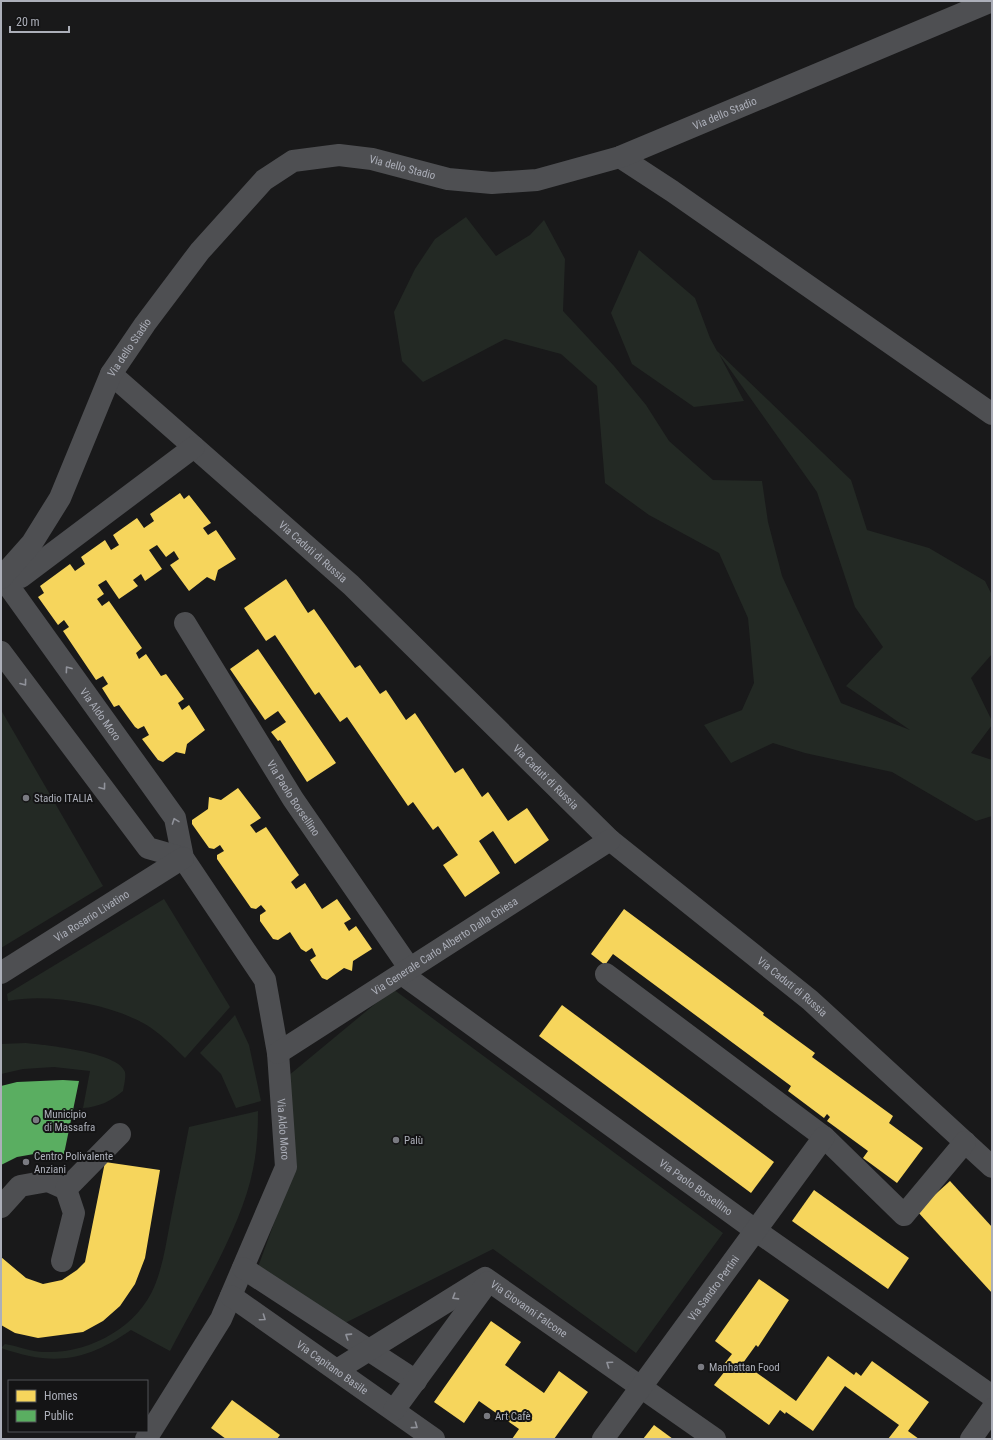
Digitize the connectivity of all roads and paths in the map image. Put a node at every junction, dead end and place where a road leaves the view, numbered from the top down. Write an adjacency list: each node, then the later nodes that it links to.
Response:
1 (992, 1): 2 (street, Via dello Stadio)
2 (620, 157): 3 (street, Via dello Stadio); 4 (street)
3 (111, 374): 5 (street, Via Caduti di Russia); 6 (street, Via dello Stadio)
4 (992, 414)
5 (194, 447): 6 (street); 9 (street, Via Caduti di Russia)
6 (2, 577): 10 (street, Via Aldo Moro, one-way to 6)
7 (185, 623): 11 (street, Via Paolo Borsellino)
8 (1, 652): 10 (street, one-way to 10)
9 (610, 840): 11 (street, Via Generale Carlo Alberto Dalla Chiesa); 17 (street, Via Caduti di Russia)
10 (183, 858): 12 (street, Via Rosario Livatino); 14 (street, Via Aldo Moro)
11 (406, 971): 14 (street, Via Generale Carlo Alberto Dalla Chiesa); 21 (street, Via Paolo Borsellino)
12 (1, 973)
13 (606, 974): 16 (street)
14 (278, 1053): 23 (street, Via Aldo Moro)
15 (120, 1134): 19 (street)
16 (824, 1137): 17 (street); 21 (street, Via Sandro Pertini)
17 (965, 1142): 18 (street, Via Caduti di Russia)
18 (992, 1167)
19 (66, 1189): 20 (street); 22 (street)
20 (1, 1207)
21 (756, 1230): 29 (street, Via Sandro Pertini); 30 (street, Via Paolo Borsellino)
22 (62, 1261)
23 (243, 1268): 25 (street, Via Aldo Moro); 26 (street, one-way to 23)
24 (489, 1280): 26 (street, Via Giovanni Falcone, one-way to 26); 28 (street); 29 (street, Via Giovanni Falcone, one-way to 24)
25 (231, 1296): 27 (street, Via Capitano Basile, one-way to 27); 33 (street, Via Aldo Moro)
26 (369, 1350): 27 (street, Via Giovanni Falcone); 28 (street)
27 (337, 1370): 32 (street, Via Capitano Basile)
28 (416, 1381): 32 (street)
29 (641, 1386): 35 (street, Via Sandro Pertini); 36 (street, Via Giovanni Falcone)
30 (992, 1396)
31 (992, 1409): 37 (street)
32 (394, 1410): 34 (street, Via Capitano Basile, one-way to 34)
33 (146, 1439)
34 (434, 1439)
35 (603, 1439)
36 (715, 1439)
37 (971, 1439)

